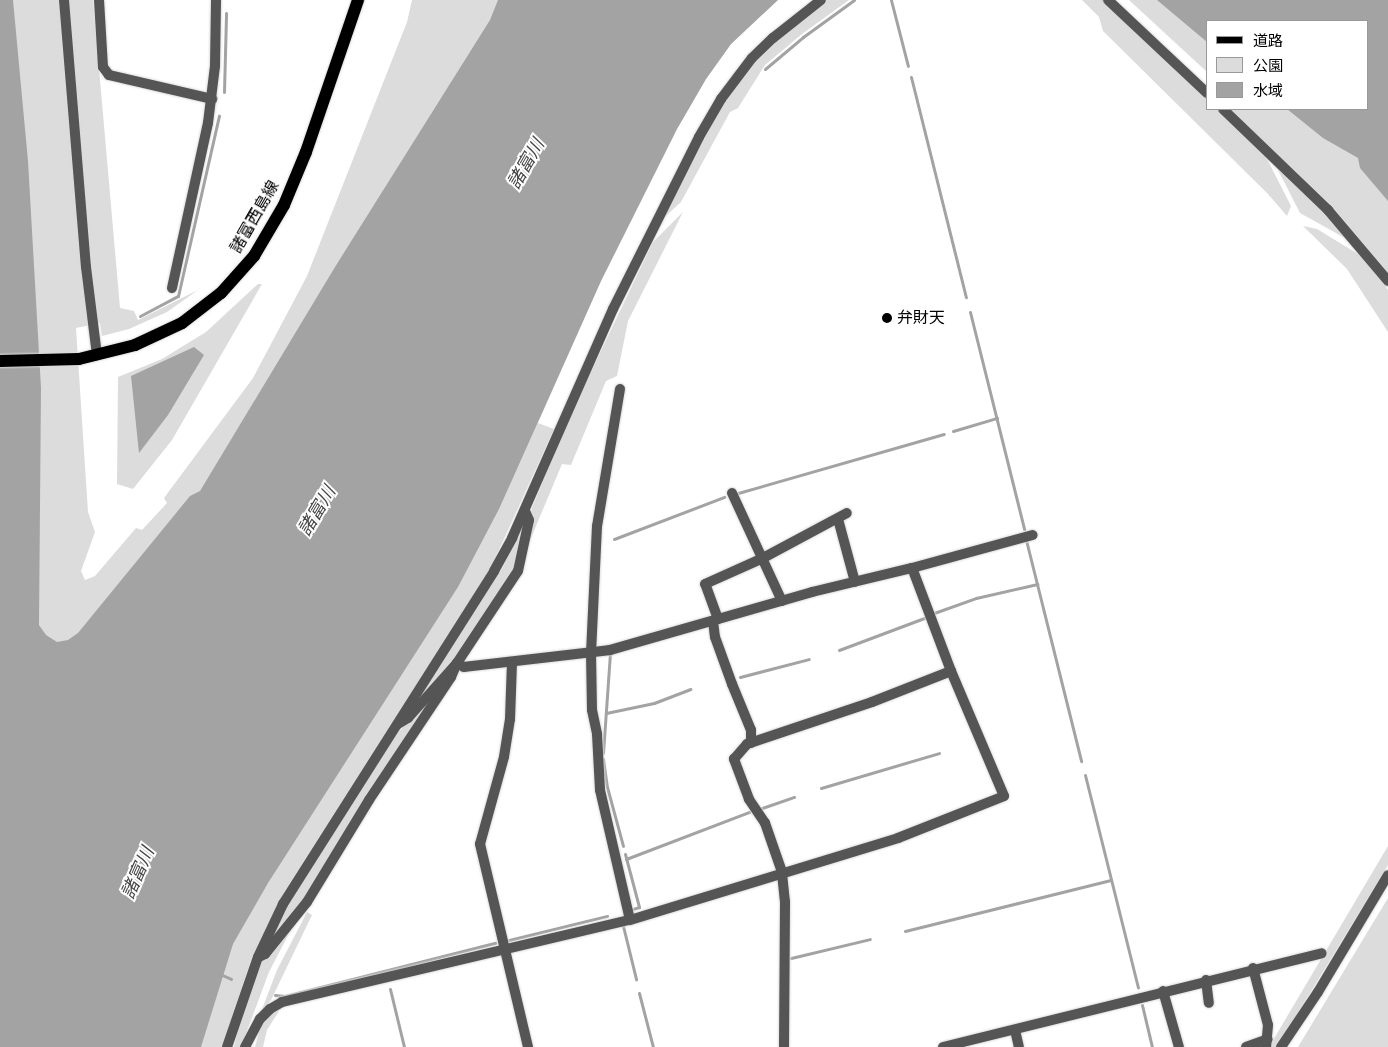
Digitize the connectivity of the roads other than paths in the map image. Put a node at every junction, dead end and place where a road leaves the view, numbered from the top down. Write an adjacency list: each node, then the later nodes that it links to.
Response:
1 (64, 0): 12 (street)
2 (99, 0): 8 (street)
3 (216, 0): 8 (street)
4 (358, 0): 12 (main road, 諸富西島線)
5 (821, 0): 16 (street)
6 (1108, 0): 7 (street)
7 (1206, 93)
8 (212, 99): 11 (street)
9 (1224, 110): 10 (street)
10 (1388, 281)
11 (172, 288)
12 (97, 355): 13 (main road, 諸富西島線)
13 (0, 361)
14 (620, 389): 23 (street)
15 (732, 493): 18 (street)
16 (525, 510): 25 (street); 27 (street)
17 (1034, 535): 19 (street)
18 (763, 558): 20 (street); 21 (street); 22 (street)
19 (912, 568): 20 (street); 26 (street)
20 (855, 582): 21 (street)
21 (782, 601): 22 (street)
22 (716, 620): 23 (street); 28 (street)
23 (591, 653): 24 (street); 31 (street)
24 (512, 662): 25 (street); 32 (street)
25 (457, 663): 27 (street); 34 (street)
26 (951, 672): 28 (street); 29 (street)
27 (393, 728): 34 (street)
28 (751, 743): 29 (street)
29 (782, 872): 31 (street); 44 (street)
30 (1388, 876): 49 (street)
31 (630, 920): 32 (street)
32 (504, 950): 42 (street); 43 (street)
33 (1322, 952): 35 (street)
34 (258, 957): 41 (street)
35 (1253, 968): 36 (street); 40 (street)
36 (1206, 980): 37 (street); 38 (street)
37 (1163, 991): 39 (street); 47 (street)
38 (1209, 1003)
39 (1015, 1030): 45 (street); 46 (street)
40 (1267, 1043): 48 (street)
41 (227, 1047)
42 (245, 1047)
43 (528, 1047)
44 (784, 1047)
45 (943, 1047)
46 (1019, 1047)
47 (1179, 1047)
48 (1246, 1047)
49 (1281, 1047)

